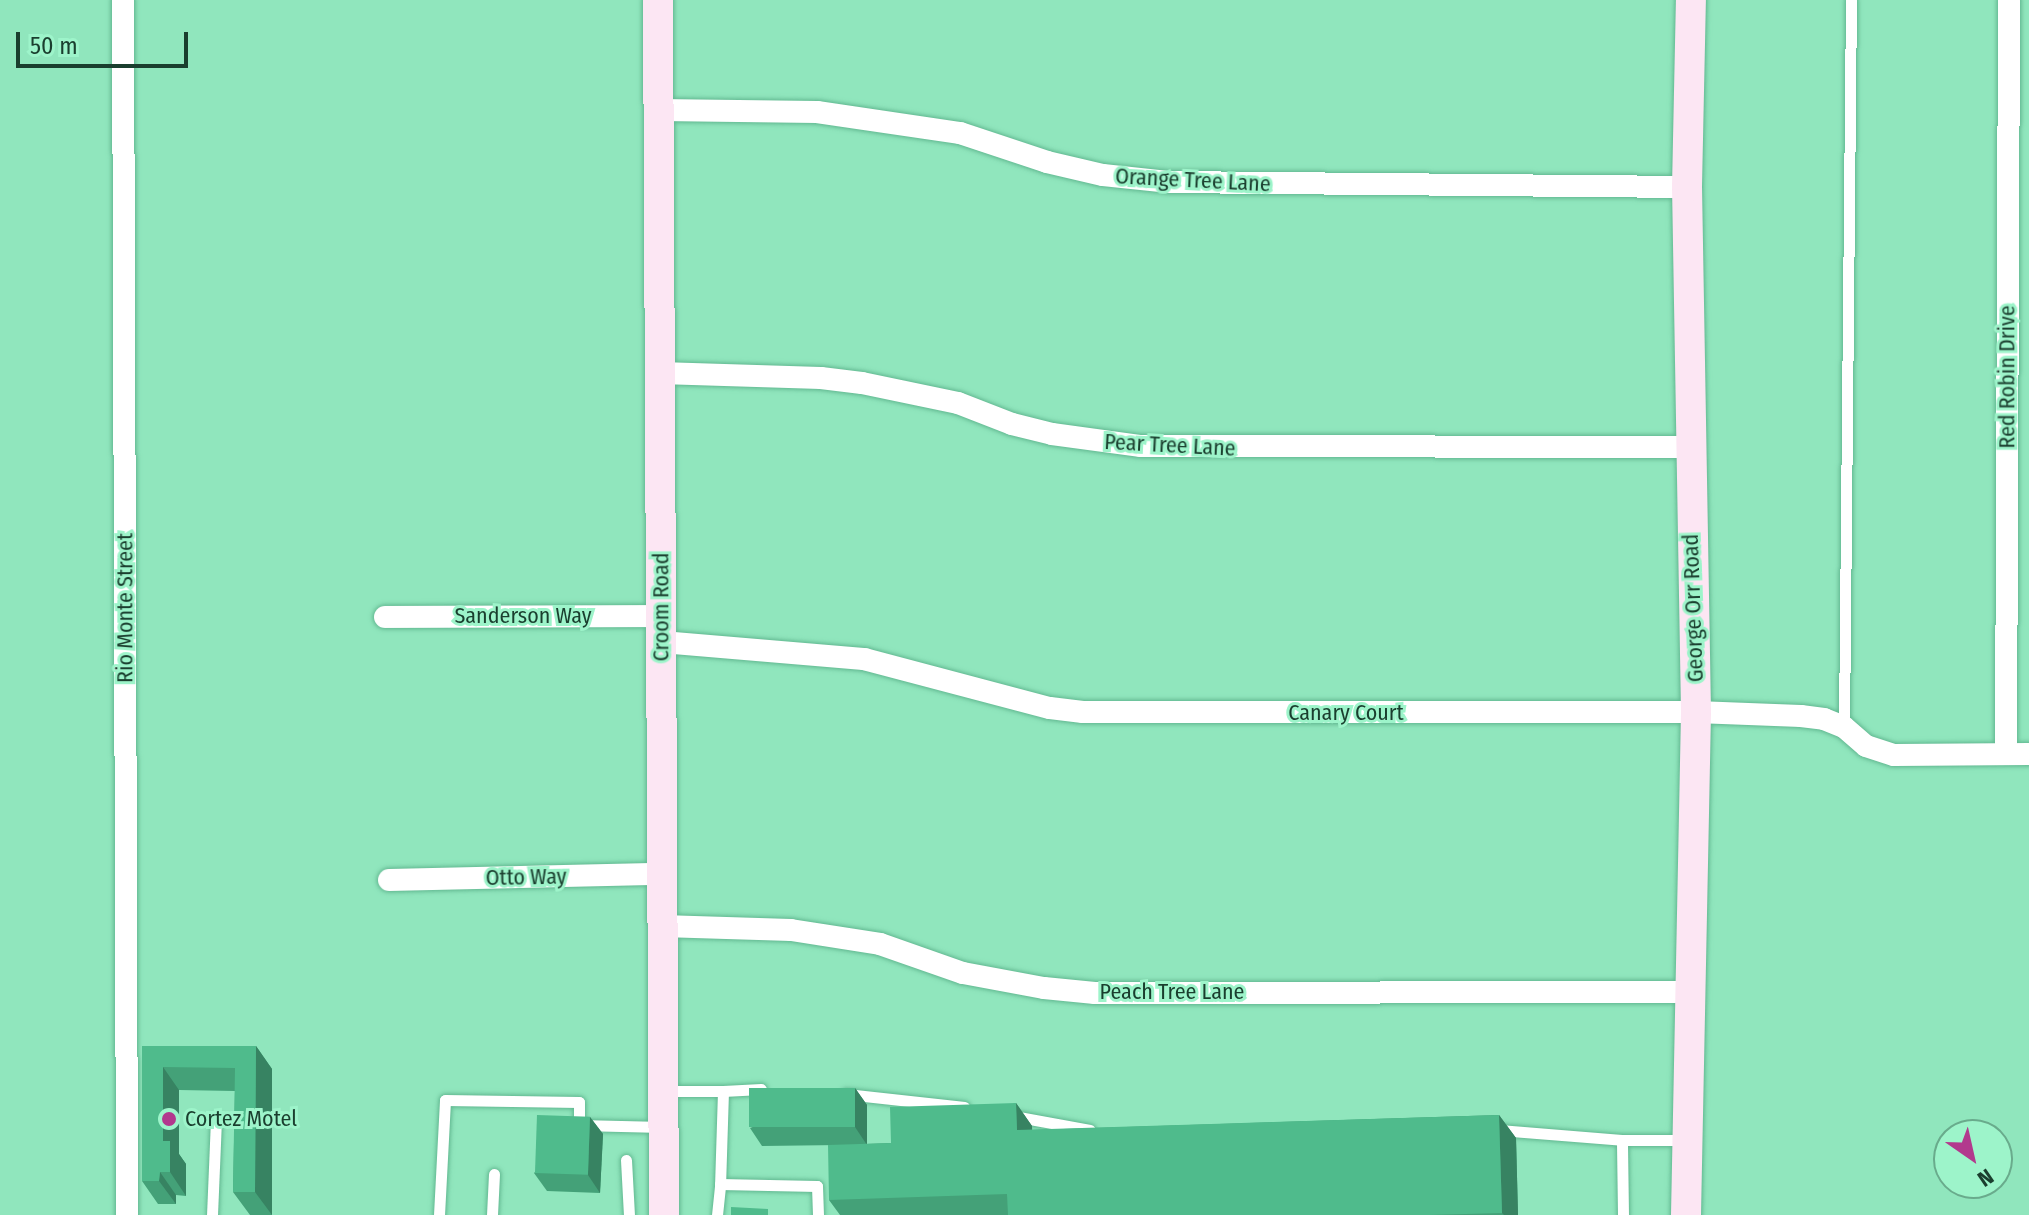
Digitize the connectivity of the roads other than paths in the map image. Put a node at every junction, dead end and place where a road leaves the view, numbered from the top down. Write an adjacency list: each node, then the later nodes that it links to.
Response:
1 (123, 0): 35 (street, Rio Monte Street)
2 (658, 0): 6 (street, Croom Road)
3 (1691, 0): 7 (street, George Orr Road)
4 (1851, 0): 13 (lane)
5 (2009, 0): 14 (street, Red Robin Drive)
6 (659, 110): 7 (street, Orange Tree Lane); 8 (street, Croom Road)
7 (1687, 187): 9 (street, George Orr Road)
8 (660, 373): 9 (street, Pear Tree Lane); 11 (street, Croom Road)
9 (1689, 447): 12 (street, George Orr Road)
10 (385, 617): 11 (street, Sanderson Way)
11 (661, 629): 12 (street, Canary Court); 16 (street, Croom Road)
12 (1696, 712): 13 (street, Canary Court); 19 (street, George Orr Road)
13 (1844, 727): 14 (street, Canary Court)
14 (2006, 753): 15 (street, Canary Court)
15 (2029, 754)
16 (662, 874): 17 (street, Otto Way); 18 (street, Croom Road)
17 (389, 880)
18 (662, 926): 19 (street, Peach Tree Lane); 21 (street, Croom Road)
19 (1689, 992): 31 (street, George Orr Road)
20 (771, 1089): 22 (lane)
21 (663, 1091): 22 (lane); 27 (street, Croom Road)
22 (723, 1091): 34 (lane)
23 (826, 1092): 24 (lane)
24 (983, 1111)
25 (997, 1113): 29 (lane)
26 (216, 1119): 36 (lane)
27 (663, 1127): 37 (lane); 40 (street, Croom Road)
28 (1488, 1130): 30 (lane)
29 (1107, 1132)
30 (1622, 1140): 31 (lane); 43 (lane)
31 (1687, 1140): 44 (street, George Orr Road)
32 (626, 1160): 39 (lane)
33 (494, 1174): 38 (lane)
34 (720, 1184): 41 (lane); 42 (lane)
35 (127, 1215)
36 (212, 1215)
37 (439, 1215)
38 (492, 1215)
39 (629, 1215)
40 (664, 1215)
41 (717, 1215)
42 (818, 1215)
43 (1623, 1215)
44 (1686, 1215)

